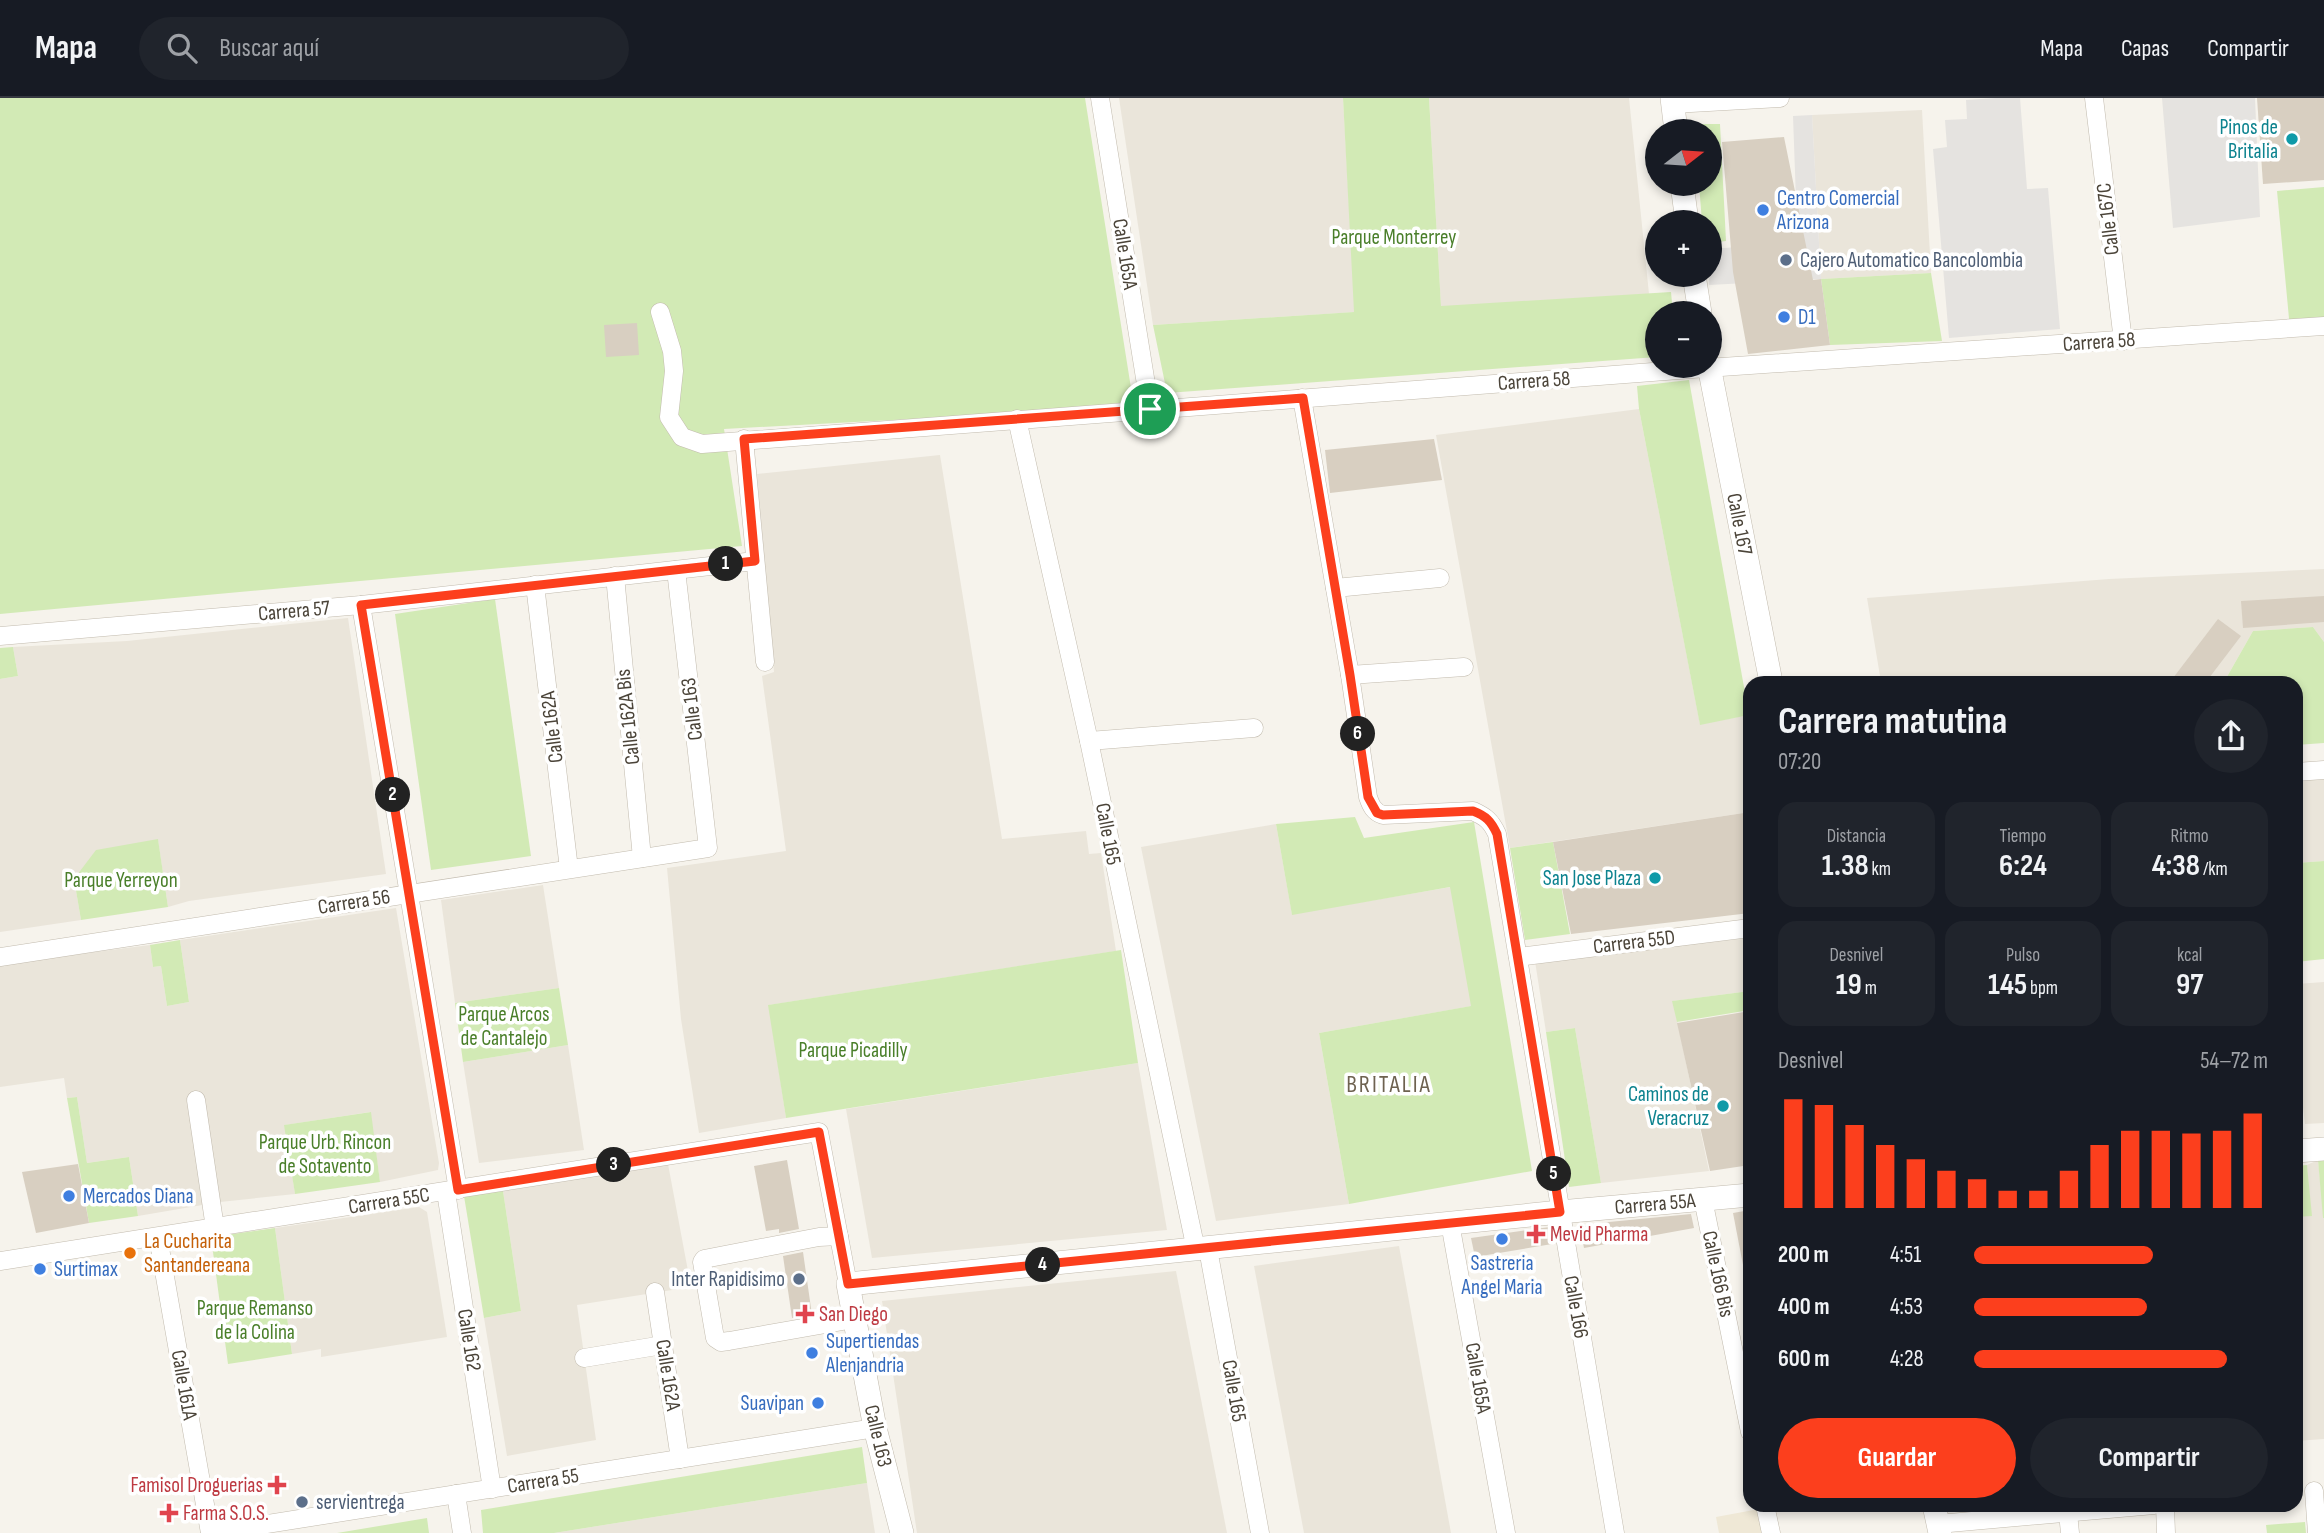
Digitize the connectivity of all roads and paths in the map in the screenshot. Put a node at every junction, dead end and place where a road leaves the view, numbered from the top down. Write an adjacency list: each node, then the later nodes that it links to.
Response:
1 (1100, 98): 13 (street, Calle 165A)
2 (1780, 98): 4 (street)
3 (2094, 98): 8 (street, Calle 167C)
4 (1672, 101): 5 (street)
5 (1674, 119)
6 (660, 312): 15 (street, Carrera 58)
7 (2324, 326): 8 (street, Carrera 58)
8 (2123, 341): 9 (street, Carrera 58)
9 (1722, 366)
10 (1645, 372): 12 (street, Carrera 58)
11 (1711, 378): 27 (street, Calle 167)
12 (1303, 398): 13 (street, Carrera 58); 21 (street, Calle 166)
13 (1150, 409): 14 (street, Carrera 58)
14 (1017, 419): 15 (street, Carrera 58); 29 (street, Calle 165)
15 (744, 439): 16 (street)
16 (755, 561): 17 (street, Carrera 57); 24 (street)
17 (676, 570): 18 (street, Carrera 57); 32 (street, Calle 163)
18 (615, 576): 20 (street, Carrera 57); 33 (street, Calle 162A Bis)
19 (1440, 578): 21 (street)
20 (535, 585): 22 (street, Carrera 57); 34 (street, Calle 162A)
21 (1335, 588): 26 (street, Calle 166)
22 (361, 605): 23 (street, Carrera 57); 35 (street, Calle 162)
23 (0, 636)
24 (765, 662)
25 (1464, 667): 26 (street)
26 (1350, 675): 38 (street, Calle 166)
27 (1770, 676)
28 (1254, 728): 29 (street)
29 (1089, 741): 51 (street, Calle 165)
30 (2324, 770): 31 (street)
31 (2303, 772)
32 (708, 848): 33 (street, Carrera 56)
33 (642, 858): 34 (street, Carrera 56)
34 (569, 869): 35 (street, Carrera 56)
35 (410, 894): 37 (street, Carrera 56); 43 (street, Calle 162)
36 (1743, 929): 38 (street, Carrera 55D)
37 (0, 957)
38 (1518, 957): 46 (street, Calle 166)
39 (195, 1100): 48 (street)
40 (819, 1132): 43 (street, Carrera 55C); 49 (street, Calle 163)
41 (2324, 1149): 42 (street)
42 (2303, 1150)
43 (452, 1191): 48 (street, Carrera 55C); 61 (street, Calle 162)
44 (1743, 1196): 45 (street, Carrera 55A)
45 (1703, 1199): 46 (street, Carrera 55A); 58 (street, Calle 166 Bis)
46 (1560, 1212): 47 (street, Carrera 55A); 74 (street, Calle 166)
47 (1450, 1223): 51 (street, Carrera 55A); 73 (street, Calle 165A)
48 (215, 1228): 50 (street, Carrera 55C)
49 (839, 1236): 53 (street, Calle 163); 55 (street)
50 (158, 1237): 52 (street, Carrera 55C); 69 (street, Calle 161A)
51 (1202, 1249): 53 (street, Carrera 55A); 72 (street, Calle 165)
52 (0, 1261)
53 (848, 1284): 55 (street, Calle 163)
54 (655, 1292): 56 (street, Calle 162A)
55 (855, 1319): 59 (street, Calle 163)
56 (663, 1345): 57 (street); 60 (street, Calle 162A)
57 (584, 1358)
58 (1743, 1397)
59 (875, 1429): 60 (street, Carrera 55); 71 (street, Calle 163)
60 (680, 1459): 61 (street, Carrera 55)
61 (492, 1489): 63 (street, Carrera 55)
62 (2311, 1491): 78 (street)
63 (456, 1494): 69 (street, Carrera 55); 70 (street)
64 (1766, 1512): 75 (street)
65 (2079, 1512): 67 (street)
66 (2165, 1512): 77 (street)
67 (2068, 1513): 68 (street); 76 (street)
68 (1938, 1521)
69 (210, 1533)
70 (462, 1533)
71 (902, 1533)
72 (1260, 1533)
73 (1506, 1533)
74 (1615, 1533)
75 (1771, 1533)
76 (2070, 1533)
77 (2166, 1533)
78 (2317, 1533)

